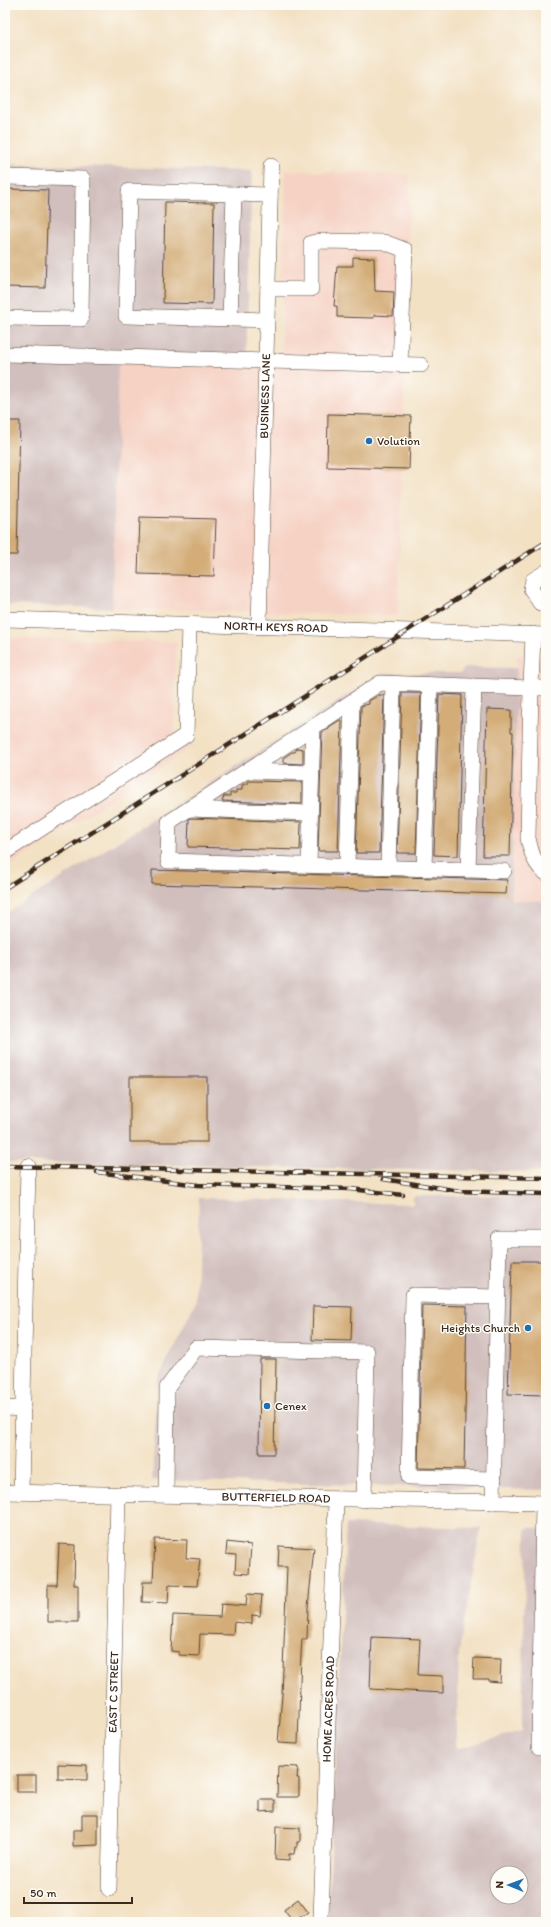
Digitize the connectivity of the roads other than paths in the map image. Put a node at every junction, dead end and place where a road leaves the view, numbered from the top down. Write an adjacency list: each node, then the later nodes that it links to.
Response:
1 (271, 166): 4 (street, BUSINESS LANE)
2 (5, 177): 6 (street)
3 (234, 194): 4 (street); 7 (street); 7 (street)
4 (270, 195): 5 (street, BUSINESS LANE)
5 (268, 289): 8 (street, BUSINESS LANE); 11 (street)
6 (5, 318)
7 (230, 319): 8 (street)
8 (267, 320): 10 (street, BUSINESS LANE)
9 (5, 354): 10 (street)
10 (266, 361): 11 (street); 17 (street, BUSINESS LANE)
11 (400, 364): 12 (street)
12 (421, 365)
13 (546, 572): 14 (street)
14 (546, 604)
15 (5, 619): 16 (street, NORTH KEYS ROAD)
16 (189, 624): 17 (street, NORTH KEYS ROAD); 29 (street)
17 (259, 626): 18 (street, NORTH KEYS ROAD)
18 (539, 634): 22 (street)
19 (393, 684): 20 (street); 23 (street); 32 (street)
20 (430, 685): 21 (street); 33 (street)
21 (474, 686): 22 (street); 34 (street)
22 (539, 688): 36 (street)
23 (352, 702): 24 (street); 31 (street)
24 (313, 727): 25 (street); 26 (street)
25 (248, 771): 26 (street); 27 (street)
26 (311, 773): 28 (street)
27 (189, 809): 28 (street); 30 (street)
28 (310, 813): 30 (street)
29 (5, 852)
30 (309, 865): 31 (street)
31 (347, 866): 32 (street)
32 (388, 867): 33 (street)
33 (424, 868): 34 (street)
34 (468, 870): 35 (street)
35 (504, 871)
36 (546, 873)
37 (28, 1166): 41 (street)
38 (546, 1240): 39 (street)
39 (498, 1297): 42 (street); 42 (street)
40 (5, 1408): 41 (street)
41 (23, 1409): 44 (street)
42 (494, 1479): 49 (street)
43 (5, 1492): 44 (street, BUTTERFIELD ROAD)
44 (21, 1492): 45 (street, BUTTERFIELD ROAD)
45 (118, 1494): 46 (street, BUTTERFIELD ROAD); 54 (street, EAST C STREET)
46 (166, 1495): 47 (street, BUTTERFIELD ROAD); 48 (street)
47 (336, 1500): 48 (street, BUTTERFIELD ROAD); 55 (street, HOME ACRES ROAD)
48 (364, 1500): 49 (street, BUTTERFIELD ROAD)
49 (493, 1502): 50 (street, BUTTERFIELD ROAD)
50 (545, 1503): 51 (street)
51 (544, 1558): 52 (street)
52 (544, 1598): 53 (street)
53 (546, 1747)
54 (109, 1889)
55 (321, 1918)

